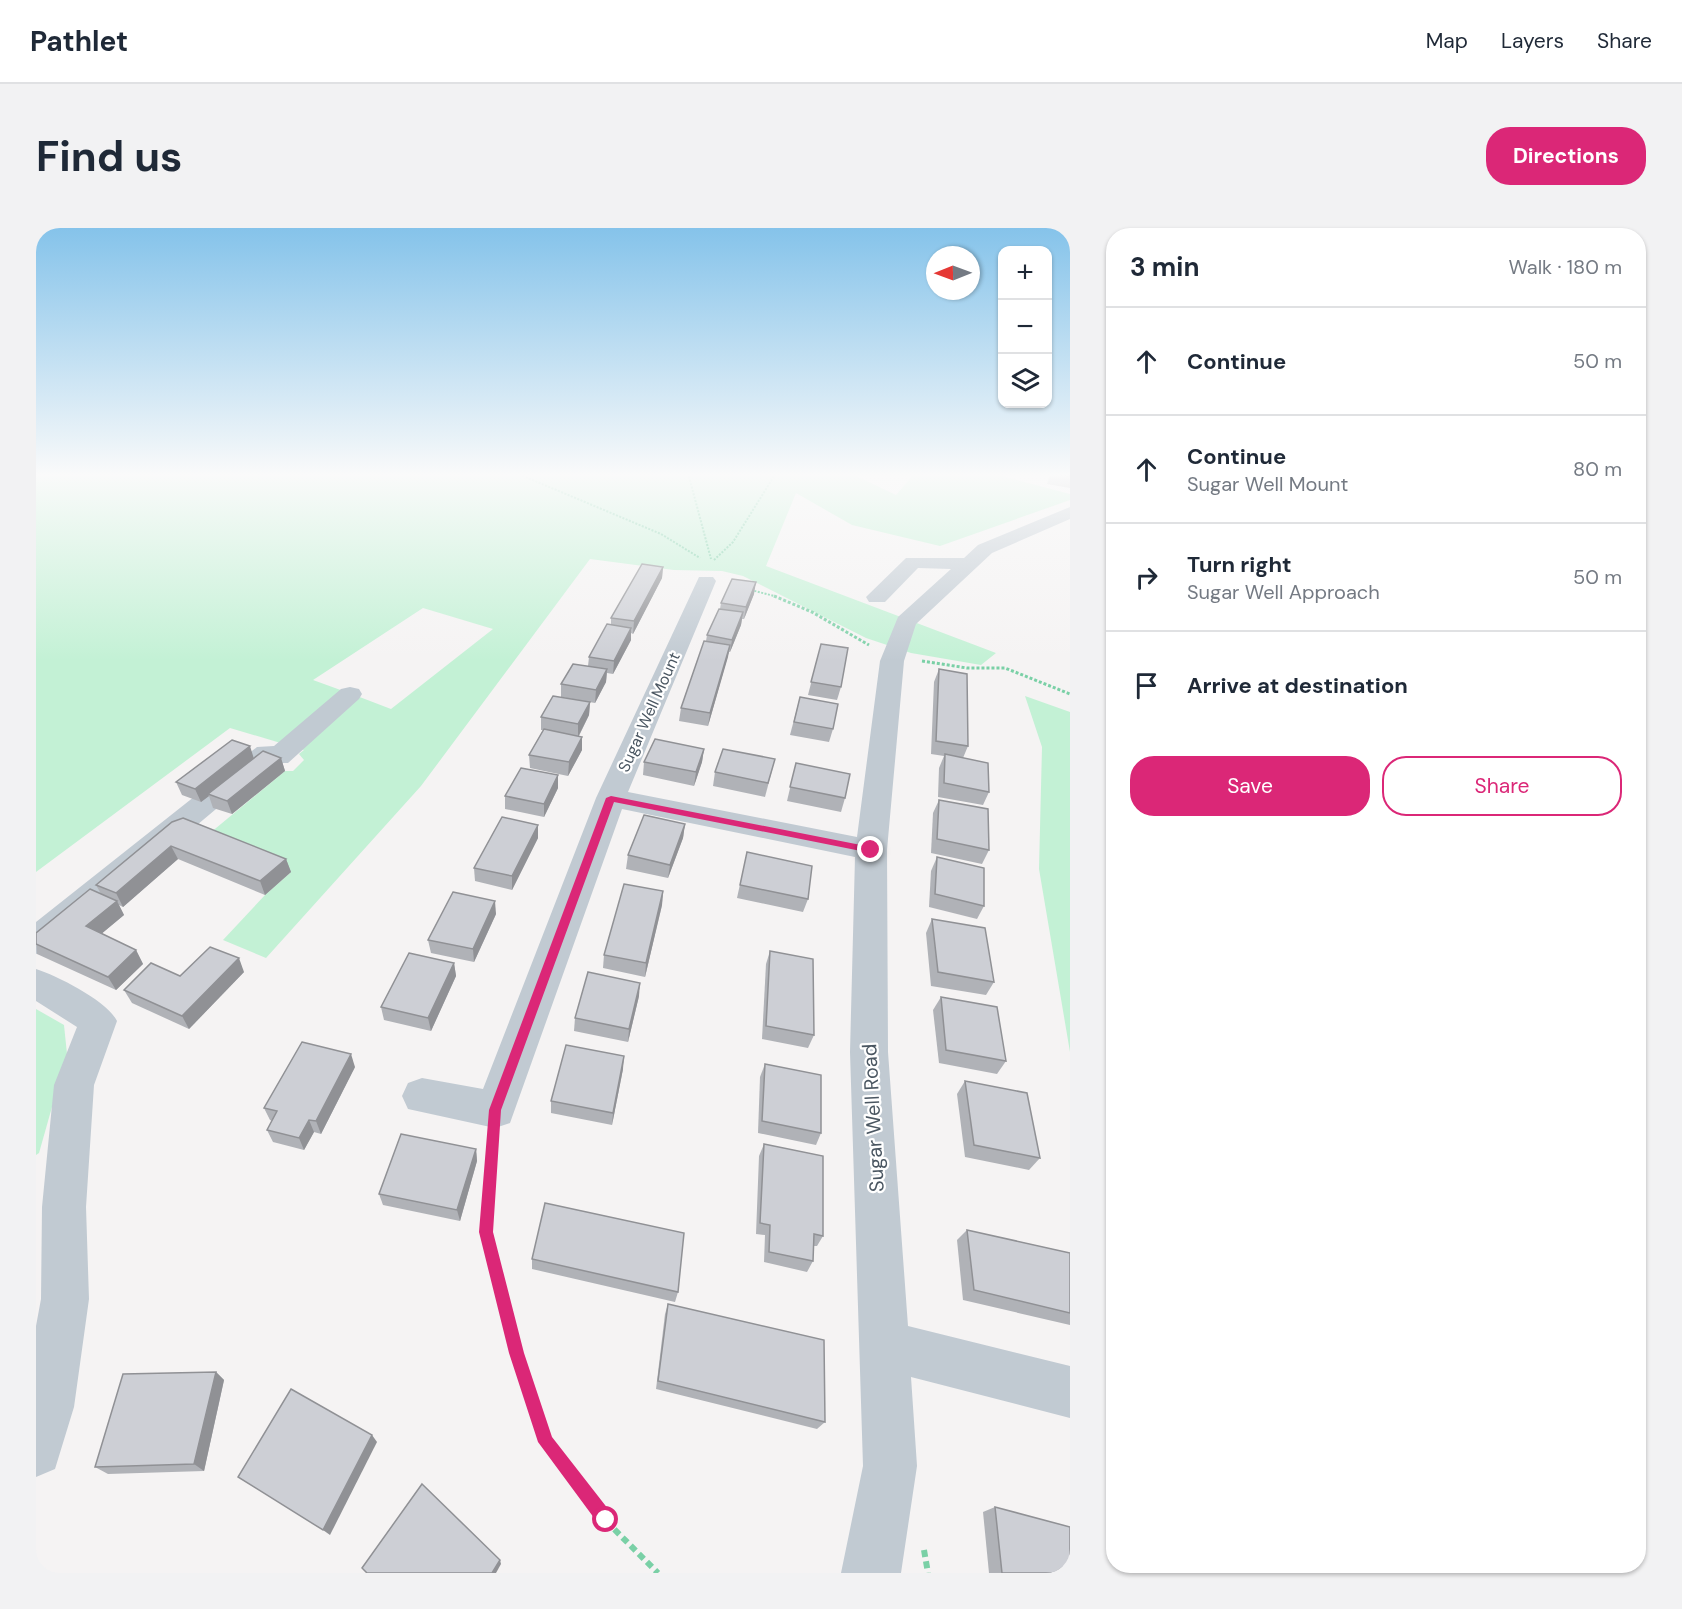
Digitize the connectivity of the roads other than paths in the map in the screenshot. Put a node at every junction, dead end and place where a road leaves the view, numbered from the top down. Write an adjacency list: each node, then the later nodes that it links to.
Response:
1 (1015, 536): 2 (street, Sugar Well Road)
2 (969, 564): 4 (street); 7 (street, Sugar Well Road)
3 (709, 572): 6 (street, Sugar Well Mount)
4 (877, 597)
5 (350, 694): 8 (street)
6 (611, 798): 7 (street); 10 (street, Sugar Well Mount)
7 (871, 850): 11 (street, Sugar Well Road)
8 (36, 940)
9 (36, 983): 13 (street)
10 (422, 1096)
11 (885, 1345): 12 (street); 14 (street, Sugar Well Road)
12 (1070, 1392)
13 (36, 1450)
14 (871, 1573)

